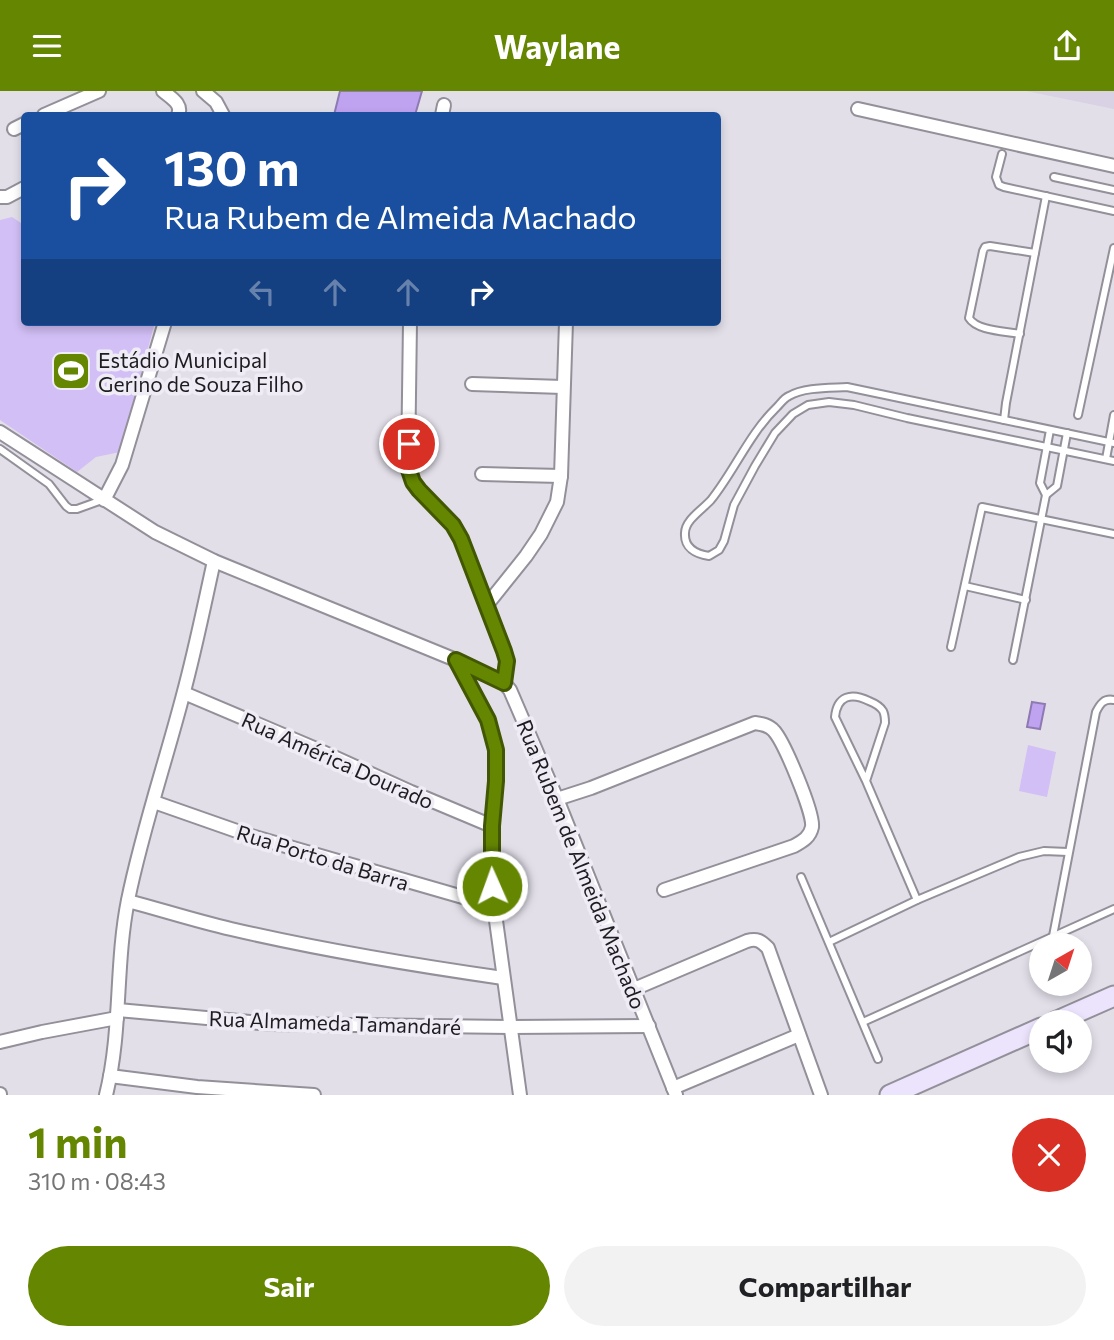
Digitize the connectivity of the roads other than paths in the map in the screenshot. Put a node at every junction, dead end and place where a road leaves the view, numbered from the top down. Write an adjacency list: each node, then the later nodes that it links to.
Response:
1 (99, 91): 5 (street)
2 (163, 91): 6 (street)
3 (203, 91): 7 (street)
4 (858, 109): 9 (street)
5 (51, 112)
6 (179, 112)
7 (221, 112)
8 (1002, 154): 13 (lane)
9 (1114, 166)
10 (1054, 177): 12 (lane)
11 (21, 190): 14 (street)
12 (1114, 190)
13 (1046, 196): 15 (lane); 17 (lane)
14 (0, 197)
15 (1114, 211)
16 (1114, 248): 24 (lane)
17 (1035, 253): 21 (lane); 21 (lane)
18 (164, 326): 39 (street)
19 (410, 326): 45 (street)
20 (566, 326): 23 (street)
21 (1020, 334): 26 (lane)
22 (472, 384): 23 (street)
23 (563, 387): 37 (street)
24 (1078, 415)
25 (1114, 415): 30 (lane)
26 (1004, 420): 27 (lane); 31 (lane)
27 (1050, 430): 29 (lane); 31 (lane)
28 (0, 432): 39 (street)
29 (1067, 433): 30 (lane); 33 (lane)
30 (1111, 442): 34 (lane)
31 (1047, 447): 33 (lane); 38 (lane)
32 (0, 449): 39 (lane)
33 (1064, 450): 34 (lane); 38 (lane)
34 (1106, 459): 35 (lane)
35 (1114, 461)
36 (482, 474): 37 (street)
37 (561, 476): 45 (street)
38 (1046, 495): 40 (lane)
39 (104, 500): 42 (street)
40 (1042, 518): 41 (lane); 43 (lane); 44 (lane)
41 (1114, 534)
42 (214, 561): 47 (street); 50 (street)
43 (964, 586): 44 (lane); 46 (lane)
44 (1026, 600): 48 (lane)
45 (486, 605): 49 (street)
46 (951, 647)
47 (456, 660): 49 (street); 55 (street)
48 (1013, 660)
49 (504, 683): 53 (street, Rua Rubem de Almeida Machado)
50 (184, 693): 54 (street); 55 (street, Rua América Dourado)
51 (1114, 700): 56 (lane)
52 (866, 781): 52 (lane); 59 (lane)
53 (557, 799): 58 (street); 68 (street, Rua Rubem de Almeida Machado)
54 (153, 802): 60 (street); 61 (street, Rua Porto da Barra)
55 (492, 826): 61 (street)
56 (1068, 852): 59 (lane); 63 (lane)
57 (801, 877): 65 (lane)
58 (664, 890)
59 (918, 900): 65 (lane)
60 (128, 901): 67 (street); 71 (street)
61 (494, 906): 67 (street)
62 (1114, 909): 64 (lane)
63 (1054, 933)
64 (1060, 933)
65 (829, 942): 72 (lane)
66 (1029, 947): 72 (lane)
67 (503, 978): 74 (street)
68 (634, 989): 73 (street, Rua Rubem de Almeida Machado); 76 (street)
69 (1114, 996): 70 (street)
70 (1082, 1010)
71 (117, 1014): 74 (street, Rua Almameda Tamandaré); 77 (street, Rua Almameda Tamandaré); 79 (street)
72 (863, 1022): 78 (lane)
73 (649, 1026): 74 (street, Rua Almameda Tamandaré); 80 (street, Rua Rubem de Almeida Machado)
74 (511, 1027): 83 (street)
75 (1029, 1033): 85 (street)
76 (799, 1035): 80 (street); 84 (street)
77 (0, 1039)
78 (878, 1059)
79 (110, 1076): 81 (street); 82 (street)
80 (674, 1091)
81 (106, 1095)
82 (314, 1095)
83 (520, 1095)
84 (821, 1095)
85 (890, 1095)

